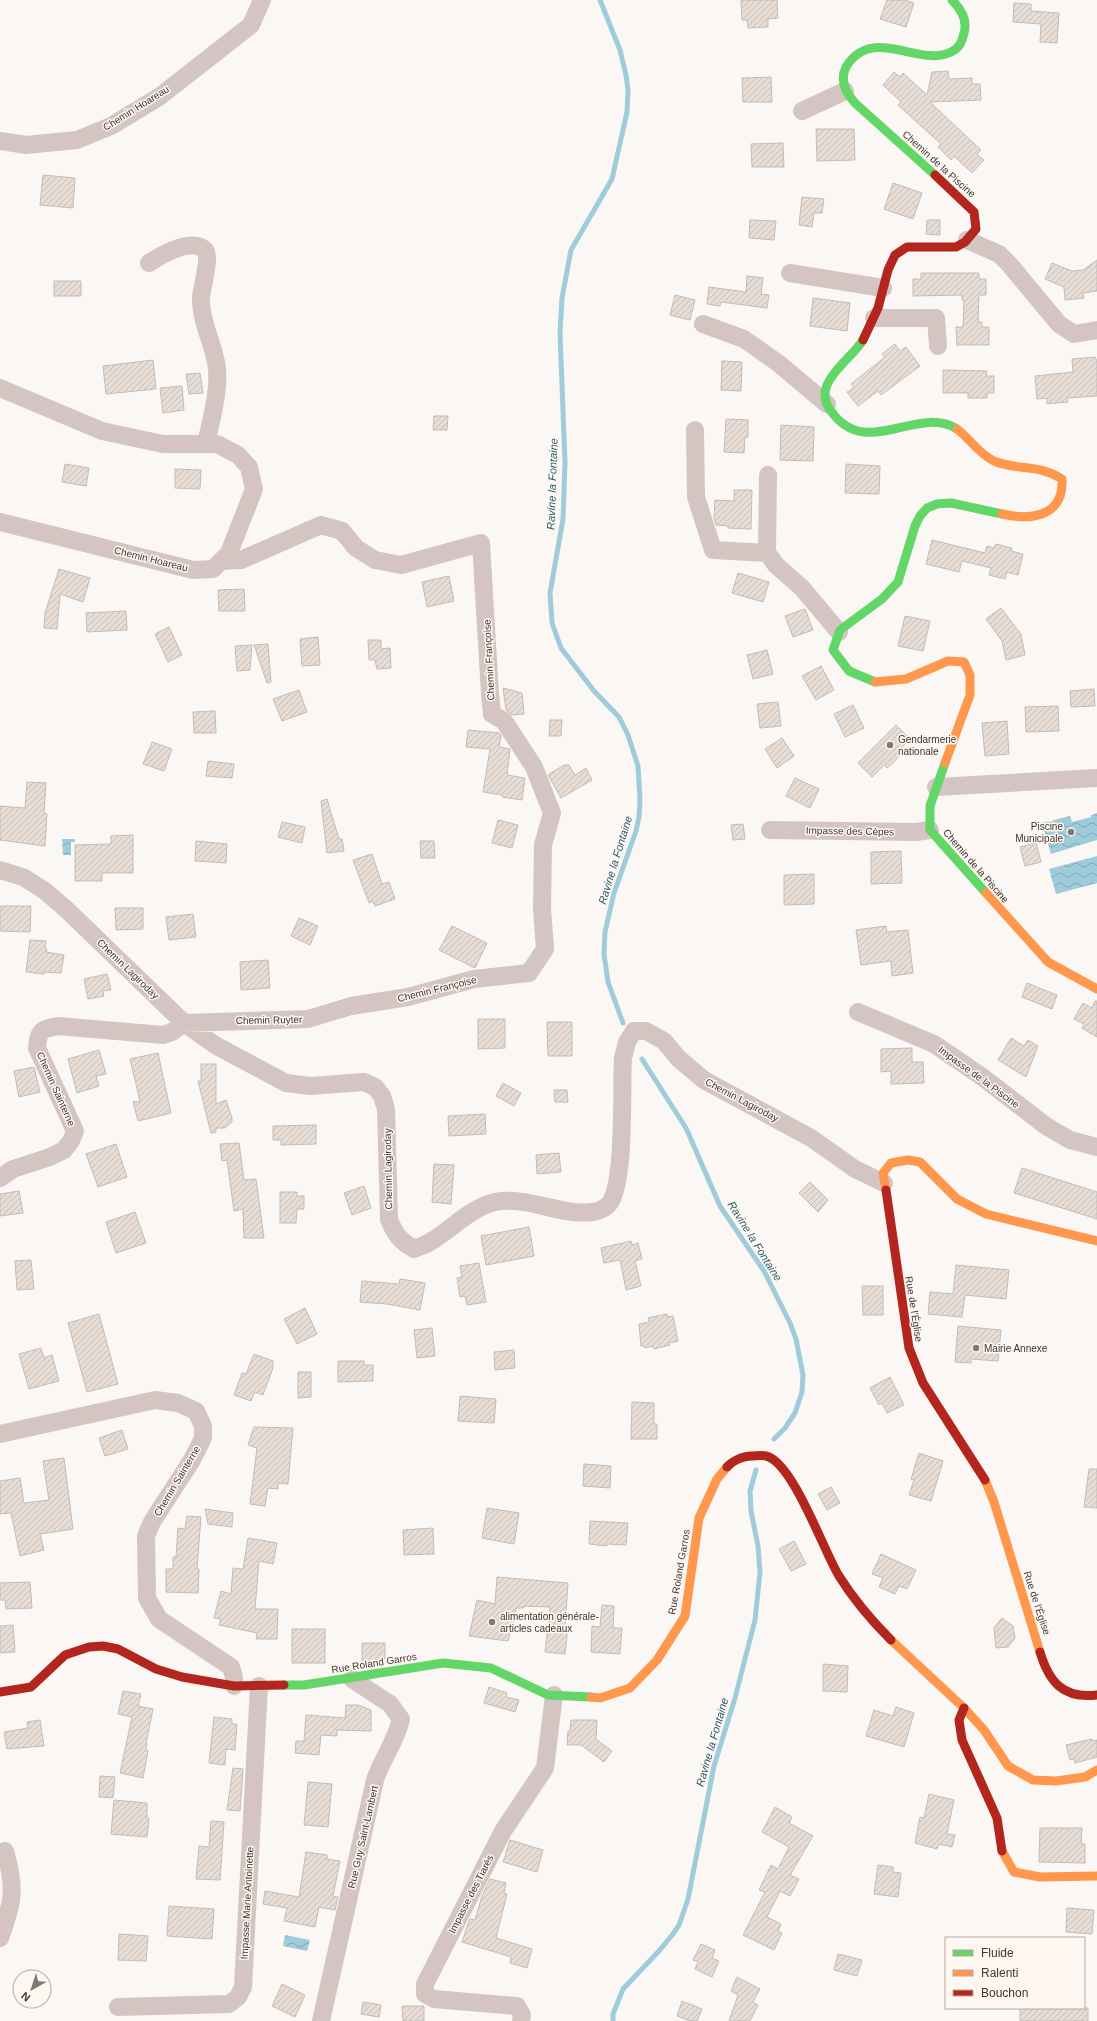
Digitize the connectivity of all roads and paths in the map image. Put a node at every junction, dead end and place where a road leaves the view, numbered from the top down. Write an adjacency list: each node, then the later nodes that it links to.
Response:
1 (262, 0): 5 (street, Chemin Hoareau)
2 (952, 0): 3 (street)
3 (845, 91): 4 (street); 6 (street, Chemin de la Piscine)
4 (802, 111)
5 (0, 141)
6 (968, 240): 9 (street); 12 (street)
7 (149, 263): 17 (street)
8 (790, 273): 9 (street)
9 (883, 288): 10 (street)
10 (874, 318): 13 (street); 15 (street)
11 (703, 324): 15 (street)
12 (1094, 334)
13 (938, 346)
14 (0, 388): 17 (street)
15 (827, 404): 22 (street)
16 (695, 430): 20 (street)
17 (206, 444): 21 (street)
18 (768, 475): 20 (street)
19 (0, 522): 21 (street, Chemin Hoareau)
20 (767, 553): 22 (street)
21 (222, 561): 29 (street, Chemin Françoise)
22 (839, 632): 24 (street, Chemin de la Piscine)
23 (1097, 778): 24 (street)
24 (936, 787): 26 (street, Chemin de la Piscine)
25 (770, 830): 26 (street, Impasse des Cèpes)
26 (930, 830): 28 (street, Chemin de la Piscine)
27 (0, 870): 31 (street, Chemin Lagiroday)
28 (1097, 989)
29 (352, 1006): 31 (street, Chemin Ruyter)
30 (858, 1012): 32 (street, Impasse de la Piscine)
31 (184, 1023): 33 (street, Chemin Sainterne); 34 (street, Chemin Lagiroday)
32 (1097, 1147)
33 (0, 1178)
34 (884, 1183): 35 (street, Rue de l'Église); 42 (street, Rue de l'Église)
35 (1097, 1241)
36 (0, 1434): 38 (street, Chemin Sainterne)
37 (352, 1679): 39 (street, Rue Roland Garros); 41 (street, Rue Roland Garros); 49 (street, Rue Guy Saint-Lambert)
38 (234, 1686): 39 (street, Rue Roland Garros); 40 (street, Rue Roland Garros)
39 (259, 1686): 48 (street, Impasse Marie Antoinette)
40 (0, 1692)
41 (554, 1695): 43 (street, Rue Roland Garros); 50 (street, Impasse des Tiarés)
42 (1097, 1695)
43 (964, 1708): 44 (street, Rue Roland Garros); 46 (street)
44 (1097, 1770)
45 (5, 1851): 47 (street)
46 (1097, 1876)
47 (0, 1938)
48 (118, 2007)
49 (321, 2021)
50 (521, 2021)

